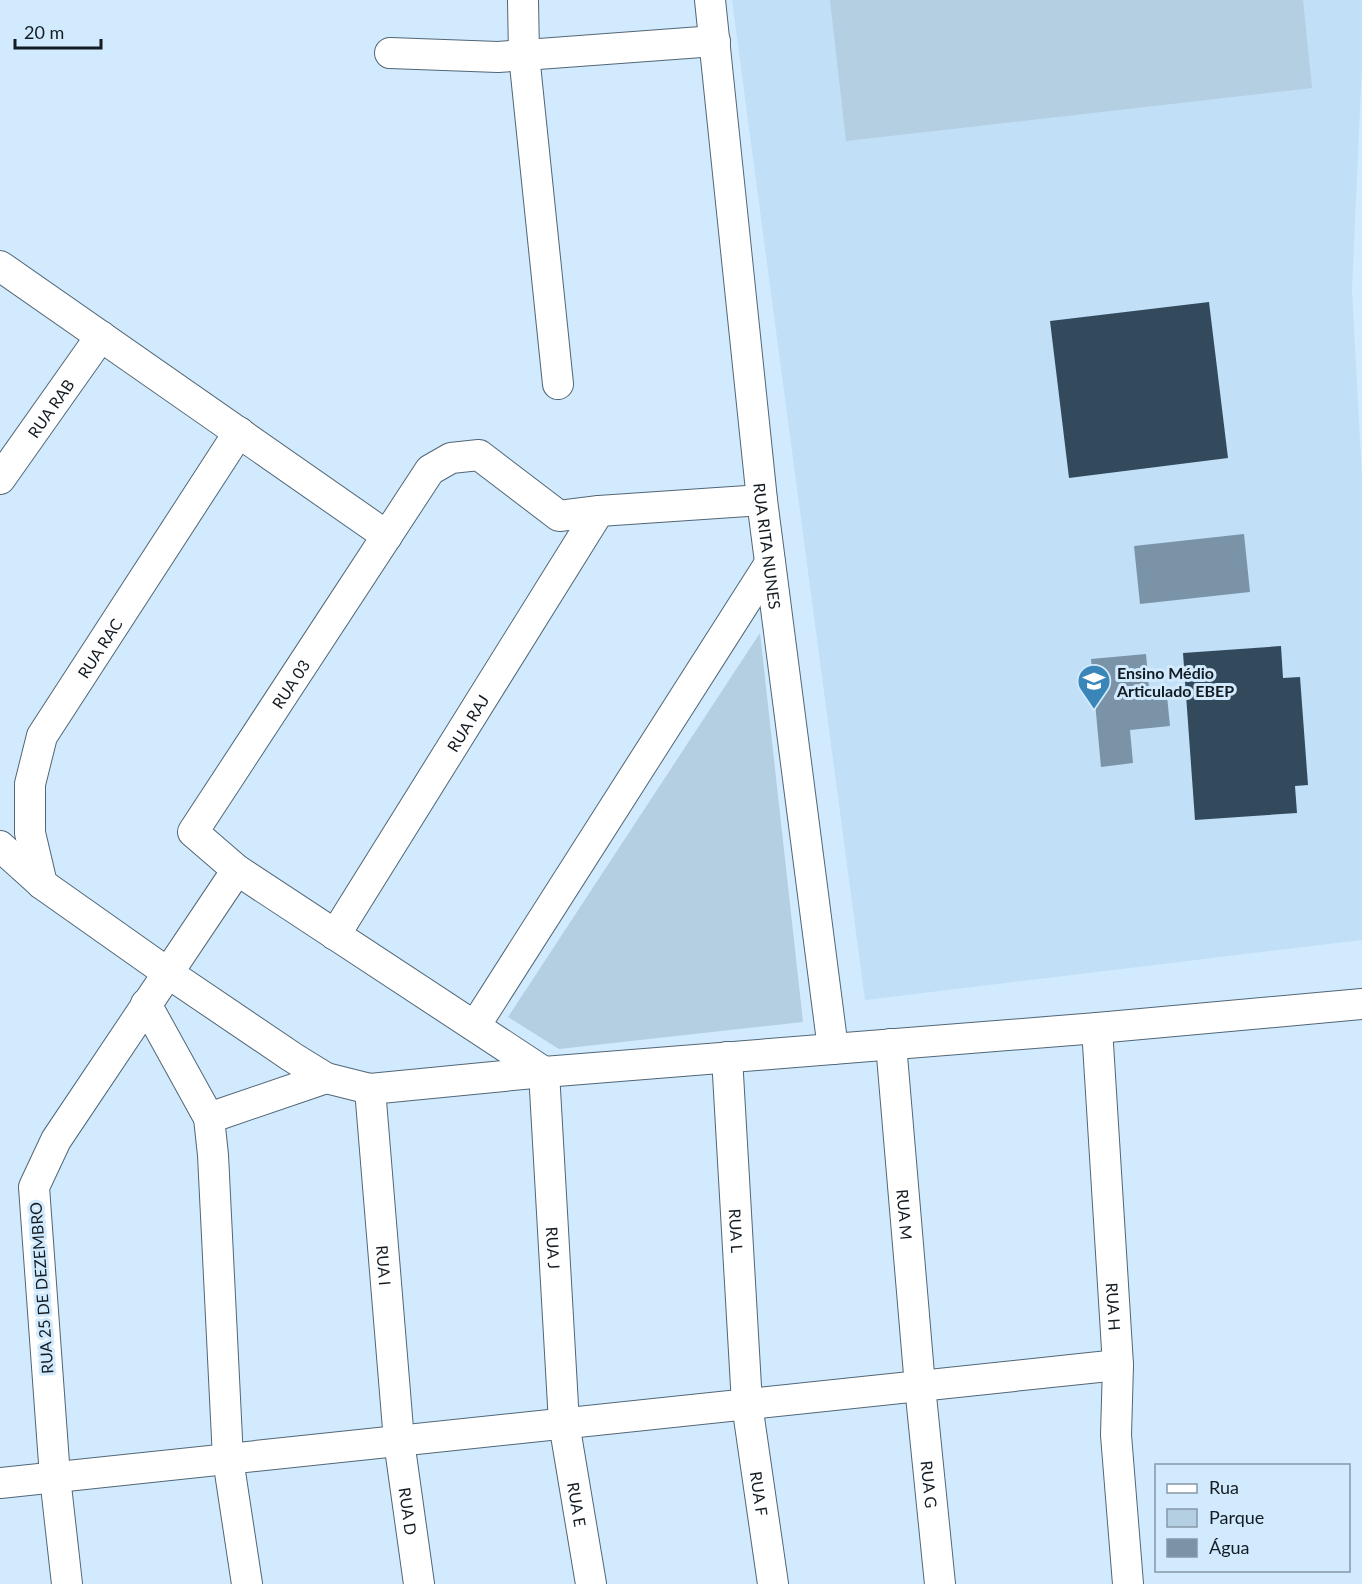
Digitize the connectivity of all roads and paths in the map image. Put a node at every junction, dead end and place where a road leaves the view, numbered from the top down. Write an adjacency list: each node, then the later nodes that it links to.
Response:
1 (523, 0): 5 (street)
2 (710, 0): 3 (street, RUA RITA NUNES)
3 (715, 41): 5 (street); 11 (street, RUA RITA NUNES)
4 (390, 53): 5 (street)
5 (524, 55): 8 (street)
6 (0, 266): 7 (street)
7 (101, 336): 9 (street); 10 (street, RUA RAB)
8 (558, 384)
9 (239, 432): 13 (street); 17 (street, RUA RAC)
10 (0, 479)
11 (762, 500): 12 (street, RUA 03); 14 (street, RUA RITA NUNES)
12 (599, 511): 13 (street, RUA 03); 18 (street, RUA RAJ)
13 (387, 536): 16 (street, RUA 03)
14 (770, 563): 22 (street); 25 (street, RUA RITA NUNES)
15 (0, 846): 17 (street)
16 (237, 870): 18 (street); 19 (street, RUA 25 DE DEZEMBRO)
17 (42, 884): 19 (street)
18 (335, 935): 22 (street)
19 (168, 973): 20 (street, RUA 25 DE DEZEMBRO); 28 (street)
20 (146, 1004): 30 (street); 37 (street, RUA 25 DE DEZEMBRO)
21 (1362, 1004): 23 (street)
22 (474, 1026): 27 (street)
23 (1097, 1028): 24 (street); 31 (street, RUA H)
24 (891, 1044): 25 (street); 32 (street, RUA M)
25 (832, 1049): 26 (street)
26 (727, 1057): 27 (street); 33 (street, RUA L)
27 (544, 1072): 29 (street); 34 (street, RUA J)
28 (326, 1078): 29 (street); 30 (street)
29 (370, 1089): 35 (street, RUA I)
30 (209, 1118): 36 (street)
31 (1118, 1365): 32 (street); 45 (street, RUA H)
32 (920, 1386): 33 (street); 44 (street, RUA G)
33 (747, 1404): 34 (street); 43 (street, RUA F)
34 (564, 1423): 35 (street); 42 (street, RUA E)
35 (399, 1441): 36 (street); 41 (street, RUA D)
36 (228, 1459): 37 (street); 40 (street)
37 (55, 1477): 38 (street); 39 (street, RUA 25 DE DEZEMBRO)
38 (0, 1483)
39 (67, 1584)
40 (247, 1584)
41 (419, 1584)
42 (591, 1584)
43 (773, 1584)
44 (940, 1584)
45 (1128, 1584)

